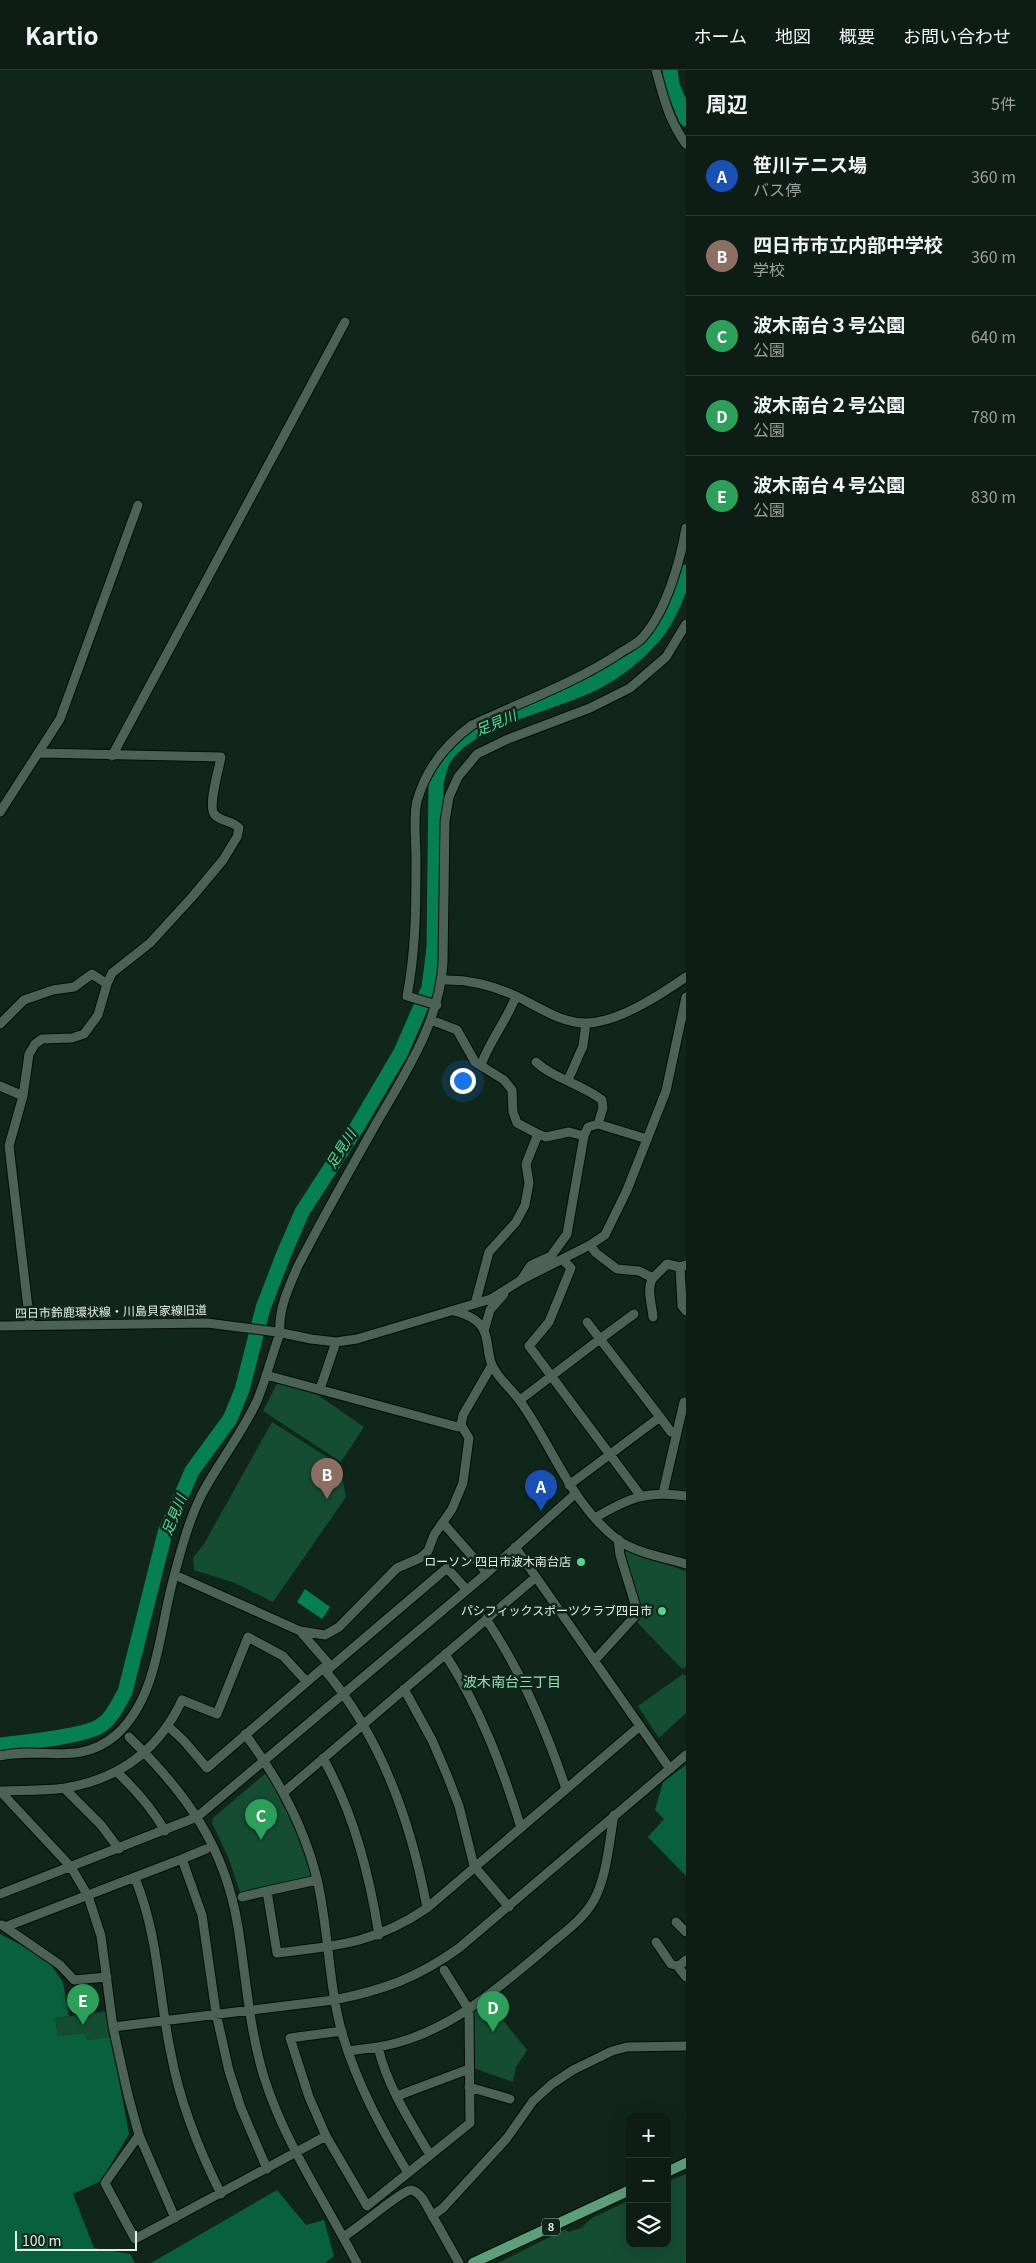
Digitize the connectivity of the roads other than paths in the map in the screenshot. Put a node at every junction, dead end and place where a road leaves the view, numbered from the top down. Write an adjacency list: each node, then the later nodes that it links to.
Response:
1 (656, 70): 2 (street)
2 (686, 144)
3 (345, 322): 8 (street)
4 (138, 505): 7 (street)
5 (686, 528): 15 (street)
6 (686, 624): 11 (street)
7 (38, 753): 8 (street); 9 (street)
8 (112, 756): 12 (street)
9 (0, 812)
10 (686, 977): 18 (street)
11 (442, 980): 13 (street); 15 (street)
12 (106, 984): 17 (street); 23 (street)
13 (516, 996): 18 (street); 20 (street)
14 (686, 997): 27 (street)
15 (436, 1005): 16 (street)
16 (431, 1020): 20 (street); 42 (street)
17 (0, 1024)
18 (586, 1024): 21 (street)
19 (536, 1062): 21 (street)
20 (482, 1065): 25 (street)
21 (568, 1080): 24 (street)
22 (0, 1086): 23 (street)
23 (23, 1096): 39 (street)
24 (598, 1124): 26 (street); 27 (street)
25 (538, 1134): 26 (street); 33 (street)
26 (584, 1136): 29 (street)
27 (647, 1138): 28 (street)
28 (590, 1245): 29 (street); 31 (street)
29 (557, 1260): 32 (street, 四日市鈴鹿環状線・川島貝家線旧道); 47 (street)
30 (683, 1266): 31 (street); 35 (street)
31 (653, 1278): 37 (street)
32 (510, 1289): 33 (street, 四日市鈴鹿環状線・川島貝家線旧道); 41 (street)
33 (475, 1304): 34 (street, 四日市鈴鹿環状線・川島貝家線旧道)
34 (451, 1310): 41 (street); 44 (street, 四日市鈴鹿環状線・川島貝家線旧道)
35 (686, 1311)
36 (634, 1314): 43 (street)
37 (653, 1317)
38 (588, 1322): 43 (street)
39 (30, 1325): 40 (street, 四日市鈴鹿環状線・川島貝家線旧道); 42 (street, 四日市鈴鹿環状線・川島貝家線旧道)
40 (0, 1326)
41 (484, 1331): 45 (street)
42 (278, 1332): 44 (street, 四日市鈴鹿環状線・川島貝家線旧道); 46 (street)
43 (600, 1339): 47 (street); 51 (street)
44 (336, 1342): 48 (street)
45 (492, 1365): 49 (street); 52 (street)
46 (266, 1374): 48 (street); 66 (street)
47 (552, 1377): 49 (street); 54 (street)
48 (320, 1389): 52 (street)
49 (520, 1400): 55 (street)
50 (684, 1402): 56 (street)
51 (660, 1417): 53 (street); 54 (street)
52 (461, 1425): 61 (street)
53 (671, 1432)
54 (610, 1455): 55 (street); 58 (street)
55 (569, 1485): 57 (street)
56 (663, 1493): 58 (street); 59 (street)
57 (575, 1494): 60 (street); 63 (street)
58 (640, 1495): 60 (street)
59 (686, 1496)
60 (595, 1518): 62 (street)
61 (443, 1523): 65 (street); 70 (street)
62 (618, 1539): 64 (street); 72 (street)
63 (515, 1547): 65 (street); 67 (street)
64 (686, 1564)
65 (487, 1573): 68 (street)
66 (175, 1575): 70 (street); 84 (street)
67 (536, 1576): 69 (street); 72 (street)
68 (466, 1589): 73 (street); 76 (street)
69 (486, 1619): 71 (street); 90 (street)
70 (300, 1631): 73 (street)
71 (446, 1654): 75 (street); 95 (street)
72 (595, 1660): 79 (street)
73 (326, 1667): 74 (street); 76 (street)
74 (307, 1682): 78 (street); 80 (street)
75 (404, 1689): 77 (street); 100 (street)
76 (343, 1694): 77 (street); 86 (street)
77 (362, 1724): 85 (street); 109 (street)
78 (168, 1726): 80 (street); 82 (street)
79 (640, 1726): 87 (street); 90 (street)
80 (245, 1734): 86 (street)
81 (129, 1737): 82 (street)
82 (145, 1753): 88 (street); 94 (street)
83 (686, 1755): 87 (street)
84 (0, 1756)
85 (323, 1758): 92 (street); 113 (street)
86 (265, 1760): 92 (street); 94 (street)
87 (670, 1769): 93 (street)
88 (117, 1772): 89 (street); 96 (street)
89 (64, 1788): 91 (street); 97 (street)
90 (566, 1789): 95 (street)
91 (0, 1791): 101 (street)
92 (284, 1792): 103 (street)
93 (614, 1815): 108 (street); 122 (street)
94 (197, 1817): 96 (street); 121 (street)
95 (521, 1828): 100 (street)
96 (165, 1831): 97 (street)
97 (118, 1849): 101 (street)
98 (206, 1849): 99 (street)
99 (182, 1859): 102 (street); 123 (street)
100 (474, 1866): 108 (street); 109 (street)
101 (71, 1867): 105 (street); 106 (street)
102 (135, 1878): 106 (street); 124 (street)
103 (317, 1880): 104 (street); 115 (street)
104 (267, 1892): 107 (street); 115 (street)
105 (0, 1894)
106 (88, 1896): 111 (street); 118 (street)
107 (242, 1897)
108 (508, 1907): 120 (street)
109 (427, 1908): 113 (street)
110 (676, 1922): 112 (street)
111 (2, 1926): 118 (street)
112 (686, 1932)
113 (379, 1935): 115 (street)
114 (656, 1942): 116 (street)
115 (328, 1947): 120 (street)
116 (683, 1963): 119 (street)
117 (444, 1970): 122 (street)
118 (107, 1976): 125 (street)
119 (686, 1977)
120 (334, 2000): 121 (street); 126 (street)
121 (249, 2010): 123 (street); 136 (street)
122 (469, 2010): 128 (street); 130 (street)
123 (216, 2013): 124 (street); 139 (street)
124 (164, 2020): 125 (street); 143 (street)
125 (113, 2027): 134 (street)
126 (342, 2032): 129 (street); 135 (street)
127 (686, 2046): 144 (street)
128 (378, 2047): 129 (street); 132 (street)
129 (348, 2051): 141 (street)
130 (469, 2069): 131 (street); 132 (street)
131 (469, 2087): 133 (street); 137 (street)
132 (397, 2096): 137 (street)
133 (510, 2099)
134 (139, 2135): 145 (street); 145 (street)
135 (326, 2136): 136 (street); 141 (street)
136 (295, 2153): 139 (street); 146 (street)
137 (430, 2155): 141 (street)
138 (686, 2163): 140 (main road)
139 (268, 2169): 143 (street)
140 (671, 2170)
141 (408, 2173)
142 (626, 2192): 149 (main road, 8)
143 (221, 2194): 145 (street)
144 (432, 2216): 146 (street); 148 (street)
145 (175, 2218)
146 (344, 2237): 147 (street)
147 (357, 2263)
148 (459, 2263)
149 (472, 2263)

